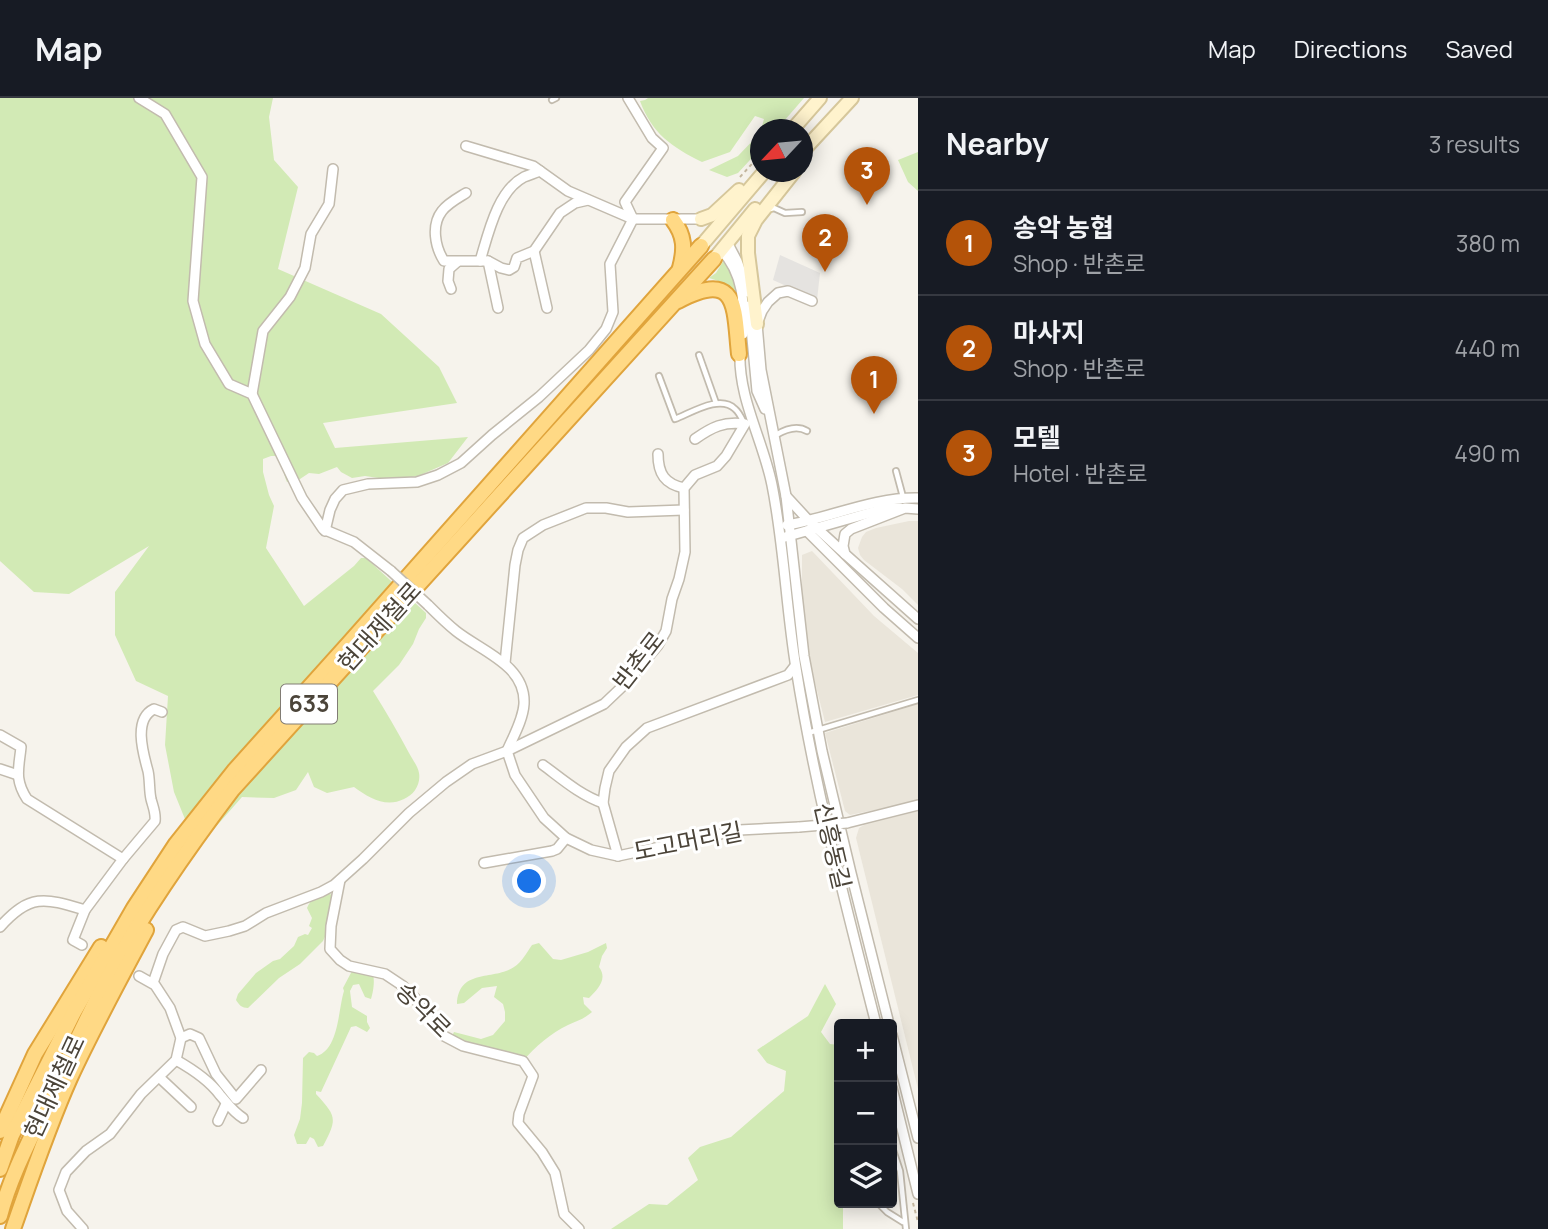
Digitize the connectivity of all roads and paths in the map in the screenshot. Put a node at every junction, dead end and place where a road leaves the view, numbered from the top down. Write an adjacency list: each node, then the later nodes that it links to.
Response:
1 (139, 98): 40 (street)
2 (628, 98): 22 (street)
3 (820, 98): 6 (main road)
4 (827, 98): 7 (main road)
5 (852, 98): 8 (main road)
6 (802, 119)
7 (809, 119)
8 (827, 125): 9 (main road); 10 (main road)
9 (813, 141)
10 (813, 145)
11 (466, 146): 13 (street)
12 (333, 169): 40 (street)
13 (540, 172): 19 (street); 28 (street)
14 (750, 178): 23 (main road)
15 (755, 182): 25 (main road, 633)
16 (778, 182): 26 (main road, 633)
17 (786, 182): 20 (main road)
18 (466, 193): 29 (street)
19 (588, 200): 22 (street); 27 (street)
20 (763, 211): 21 (lane); 36 (main road)
21 (802, 212)
22 (633, 219): 24 (street); 60 (street)
23 (701, 219): 24 (street); 25 (street)
24 (673, 220): 30 (highway)
25 (707, 238): 26 (main road); 30 (highway, 현대제철로 / 633)
26 (720, 250): 33 (highway, 현대제철로 / 633); 37 (street, 신흥동길); 42 (street)
27 (534, 251): 28 (street); 35 (street)
28 (484, 261): 29 (street); 34 (street)
29 (457, 262): 31 (street)
30 (679, 270): 82 (highway, 현대제철로 / 633)
31 (451, 289)
32 (811, 301): 36 (street)
33 (674, 303): 37 (highway); 80 (highway, 현대제철로 / 633)
34 (498, 308)
35 (547, 308)
36 (757, 324): 42 (street)
37 (739, 354): 58 (street, 신흥동길)
38 (699, 355): 41 (lane)
39 (659, 376): 41 (lane)
40 (252, 394): 60 (street)
41 (716, 403): 43 (lane)
42 (771, 423): 45 (street)
43 (745, 424): 46 (street); 49 (street)
44 (807, 431): 45 (lane)
45 (774, 436): 50 (street)
46 (695, 439)
47 (658, 454): 49 (street)
48 (896, 471): 51 (lane)
49 (684, 488): 55 (street, 반촌로)
50 (786, 496): 56 (street); 57 (street)
51 (903, 498): 52 (street); 53 (street); 56 (street)
52 (918, 498)
53 (905, 508): 54 (street); 59 (street); 64 (street)
54 (918, 509)
55 (684, 510): 67 (street); 74 (street, 반촌로)
56 (810, 521): 57 (street); 59 (street)
57 (789, 525): 58 (street); 62 (street)
58 (778, 526): 63 (street, 신흥동길)
59 (818, 528): 61 (street); 64 (street)
60 (325, 531): 67 (street, bridge)
61 (807, 531): 62 (street); 66 (street)
62 (790, 536): 63 (street); 71 (street)
63 (780, 543): 68 (street, 신흥동길)
64 (845, 554): 65 (street)
65 (918, 619)
66 (918, 638)
67 (505, 663): 74 (street)
68 (795, 666): 72 (street, 신흥동길); 78 (street)
69 (918, 699): 71 (lane)
70 (162, 712): 84 (street)
71 (818, 730): 72 (lane); 93 (street)
72 (807, 733): 92 (street, 신흥동길)
73 (0, 735): 77 (street)
74 (507, 751): 81 (street, 도고머리길); 86 (street)
75 (542, 765): 78 (street)
76 (0, 769): 77 (street)
77 (18, 775): 84 (street)
78 (603, 803): 83 (street)
79 (918, 805): 83 (street, 도고머리길, bridge)
80 (199, 834): 110 (highway, 현대제철로 / 633); 112 (highway)
81 (566, 838): 83 (street, 도고머리길); 85 (street)
82 (176, 844): 104 (highway); 107 (highway, 현대제철로 / 633)
83 (618, 856)
84 (122, 859): 87 (street)
85 (484, 863)
86 (340, 880): 91 (street); 114 (street, 송악로)
87 (85, 910): 88 (street); 89 (street)
88 (0, 927)
89 (82, 945)
90 (139, 976): 91 (street)
91 (153, 984): 94 (street)
92 (875, 1019)
93 (888, 1019)
94 (181, 1038): 96 (street); 97 (street)
95 (897, 1055): 105 (street)
96 (176, 1060): 98 (street); 99 (street)
97 (261, 1070)
98 (159, 1077): 100 (street); 113 (street)
99 (226, 1104): 102 (street); 103 (street)
100 (191, 1107)
101 (897, 1108): 108 (street)
102 (243, 1118)
103 (218, 1121)
104 (0, 1131)
105 (918, 1138)
106 (897, 1163): 111 (lane)
107 (0, 1169)
108 (918, 1194)
109 (883, 1208): 111 (lane)
110 (0, 1216)
111 (904, 1222): 115 (lane)
112 (13, 1229)
113 (83, 1229)
114 (579, 1229)
115 (906, 1229)

